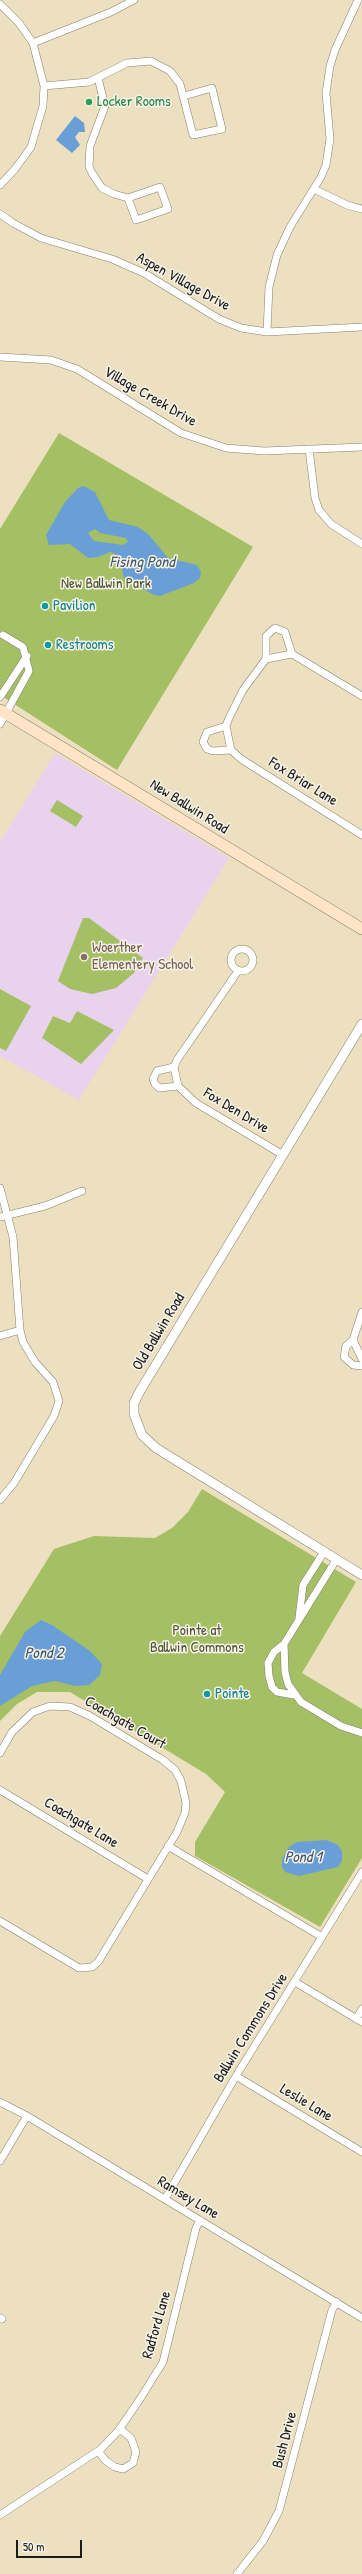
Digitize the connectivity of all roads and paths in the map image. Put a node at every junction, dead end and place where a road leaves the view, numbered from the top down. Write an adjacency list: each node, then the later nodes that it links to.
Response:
1 (134, 0): 4 (street)
2 (358, 0): 9 (street)
3 (0, 4): 4 (street)
4 (33, 42): 6 (street)
5 (98, 78): 6 (street); 7 (street); 10 (street)
6 (44, 86): 8 (street)
7 (184, 96): 7 (street)
8 (0, 185)
9 (314, 189): 11 (street); 14 (street)
10 (128, 198): 10 (street)
11 (362, 209)
12 (0, 214): 14 (street, Aspen Village Drive)
13 (362, 327): 14 (street, Aspen Village Drive)
14 (267, 332)
15 (0, 357): 17 (street, Village Creek Drive)
16 (362, 447): 17 (street, Village Creek Drive)
17 (309, 449): 18 (street)
18 (362, 544)
19 (3, 635): 21 (street)
20 (292, 654): 22 (street); 22 (street); 23 (street)
21 (27, 656): 24 (street); 25 (street)
22 (266, 659): 27 (street)
23 (362, 696)
24 (0, 697)
25 (3, 712): 26 (street); 30 (main road, New Ballwin Road)
26 (0, 724)
27 (226, 726): 28 (street); 28 (street)
28 (231, 750): 29 (street, Fox Briar Lane)
29 (362, 835)
30 (362, 929)
31 (238, 971): 33 (street)
32 (362, 1024): 35 (street, Old Ballwin Road)
33 (174, 1067): 34 (street); 34 (street)
34 (178, 1086): 35 (street, Fox Den Drive)
35 (283, 1155): 47 (street, Old Ballwin Road)
36 (0, 1188): 38 (street)
37 (82, 1191): 38 (street)
38 (8, 1215): 39 (street); 41 (street)
39 (0, 1217)
40 (362, 1312): 43 (street)
41 (20, 1330): 42 (street); 46 (street)
42 (0, 1336)
43 (353, 1340): 44 (street); 45 (street)
44 (362, 1359)
45 (362, 1366)
46 (0, 1500)
47 (324, 1552): 48 (street, Old Ballwin Road); 50 (street)
48 (336, 1560): 49 (street, Old Ballwin Road); 50 (street)
49 (362, 1575)
50 (299, 1620): 51 (street)
51 (284, 1644): 52 (street); 52 (street)
52 (294, 1695): 53 (street)
53 (362, 1734)
54 (0, 1753): 56 (street, Coachgate Court)
55 (0, 1790): 58 (street, Coachgate Lane)
56 (168, 1846): 58 (street, Coachgate Court); 60 (street)
57 (362, 1872): 60 (street, Ballwin Commons Drive)
58 (148, 1879): 59 (street, Coachgate Court)
59 (0, 1921)
60 (322, 1937): 61 (street, Ballwin Commons Drive)
61 (295, 1982): 63 (street); 64 (street, Ballwin Commons Drive)
62 (362, 2009): 63 (street)
63 (359, 2021)
64 (236, 2076): 67 (street, Leslie Lane); 69 (street, Ballwin Commons Drive)
65 (0, 2102): 66 (street, Ramsey Lane)
66 (27, 2116): 68 (street); 69 (street, Ramsey Lane)
67 (362, 2152)
68 (0, 2161)
69 (164, 2199): 70 (street, Ramsey Lane)
70 (200, 2220): 71 (street, Ramsey Lane); 73 (street, Radford Lane)
71 (337, 2302): 72 (street, Ramsey Lane); 76 (street, Bush Drive)
72 (362, 2318)
73 (120, 2429): 74 (street, Radford Lane); 74 (street)
74 (98, 2451): 75 (street, Radford Lane)
75 (0, 2515)
76 (237, 2574)

